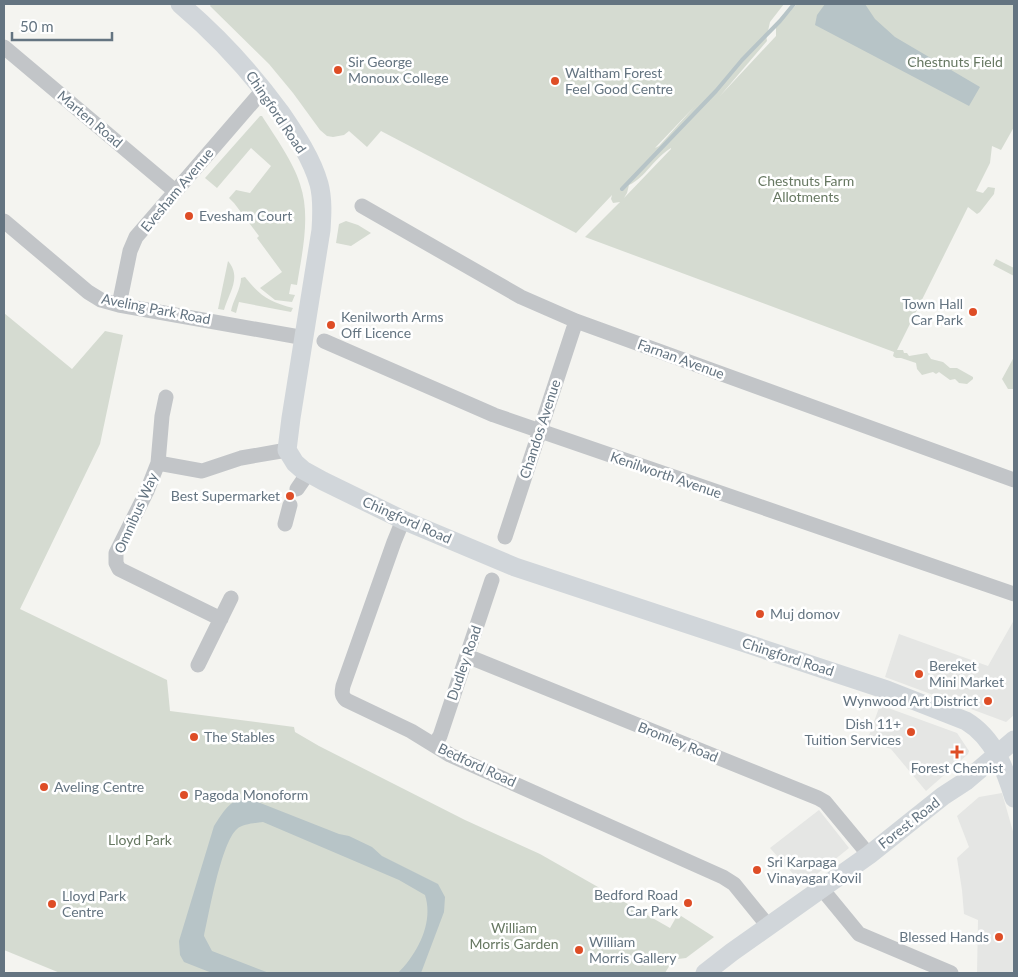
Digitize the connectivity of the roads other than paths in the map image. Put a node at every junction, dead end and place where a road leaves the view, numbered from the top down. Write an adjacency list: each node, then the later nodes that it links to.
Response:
1 (180, 4): 3 (main road, Chingford Road)
2 (4, 47): 4 (street, Marten Road)
3 (264, 90): 4 (street, Evesham Avenue); 9 (main road, Chingford Road)
4 (175, 191): 7 (street, Evesham Avenue)
5 (362, 206): 8 (street, Farnan Avenue)
6 (4, 221): 7 (street, Aveling Park Road)
7 (119, 305): 9 (street, Aveling Park Road)
8 (576, 321): 12 (street, Chandos Avenue); 16 (street, Farnan Avenue)
9 (305, 338): 13 (main road, Chingford Road)
10 (324, 341): 12 (street, Kenilworth Avenue)
11 (166, 397): 14 (street, Omnibus Way)
12 (538, 431): 21 (street, Chandos Avenue); 23 (street, Kenilworth Avenue)
13 (287, 450): 14 (street, Omnibus Way); 15 (main road, Chingford Road)
14 (158, 463): 25 (street, Omnibus Way)
15 (308, 473): 17 (street); 19 (main road, Chingford Road)
16 (1014, 480)
17 (297, 488)
18 (290, 505): 20 (street)
19 (403, 520): 29 (street, Bedford Road); 30 (main road, Chingford Road)
20 (285, 524)
21 (505, 537)
22 (492, 580): 26 (street, Dudley Road)
23 (1014, 594)
24 (231, 598): 25 (street)
25 (221, 620): 27 (street)
26 (467, 656): 29 (street, Dudley Road); 32 (street, Bromley Road)
27 (198, 665)
28 (1014, 740): 30 (main road, Forest Road)
29 (434, 745): 34 (street, Bedford Road)
30 (997, 754): 31 (main road, Chingford Road); 32 (main road, Forest Road)
31 (1014, 798)
32 (866, 850): 33 (main road, Forest Road)
33 (822, 889): 34 (main road, Forest Road); 36 (street)
34 (769, 927): 35 (main road, Forest Road)
35 (712, 971)
36 (951, 973)

